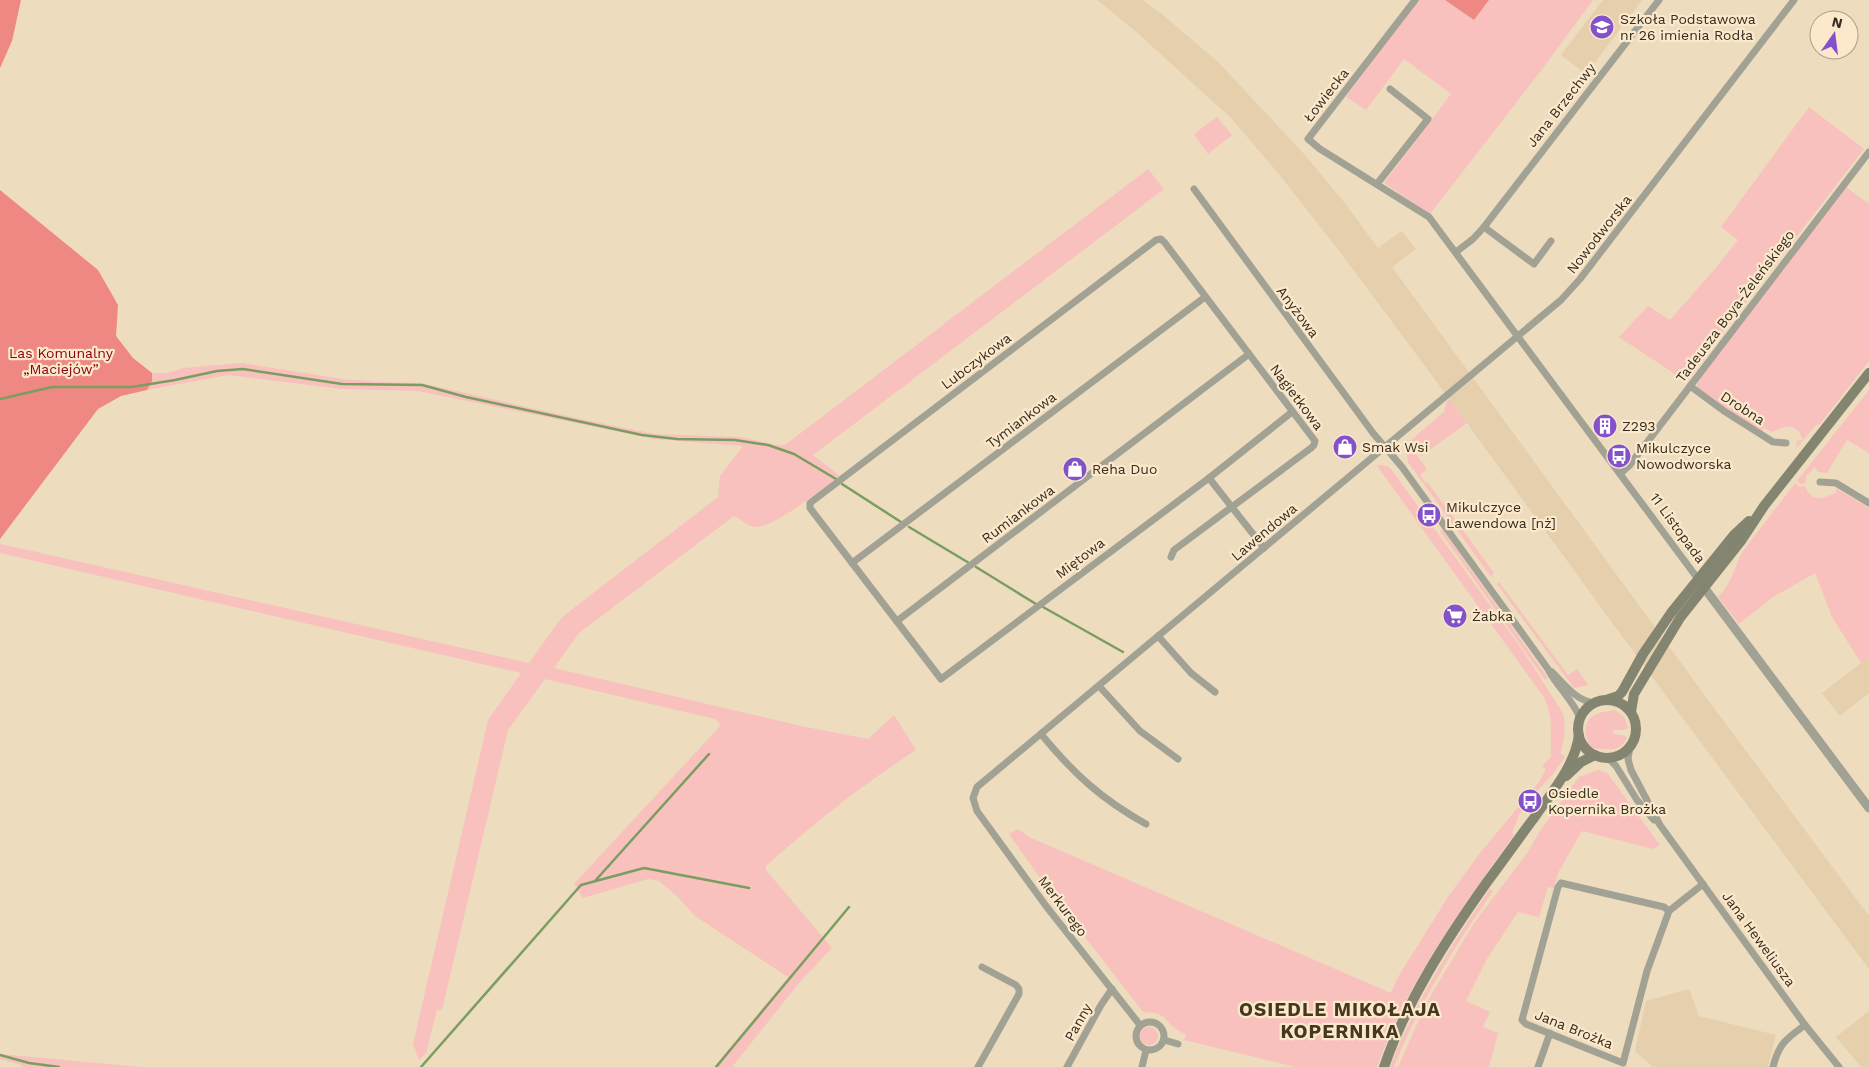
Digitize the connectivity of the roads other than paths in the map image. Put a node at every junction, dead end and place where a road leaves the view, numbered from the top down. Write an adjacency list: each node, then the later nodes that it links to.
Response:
1 (1415, 0): 6 (street, Łowiecka)
2 (1659, 0): 9 (street, Jana Brzechwy)
3 (1794, 0): 13 (street, Nowodworska)
4 (1390, 89): 6 (street)
5 (1869, 152): 16 (street, Tadeusza Boya-Żeleńskiego)
6 (1377, 184): 8 (street, Łowiecka)
7 (1194, 189): 19 (street, Anyżowa)
8 (1429, 217): 11 (street, 11 Listopada)
9 (1484, 226): 10 (street); 11 (street, Jana Brzechwy)
10 (1551, 241)
11 (1456, 252): 13 (street, 11 Listopada)
12 (1205, 296): 14 (street, Lubczykowa); 27 (street, Tymiankowa); 27 (street, Lubczykowa)
13 (1518, 337): 19 (street, Nowodworska); 20 (street, 11 Listopada)
14 (1249, 354): 17 (street, Nagietkowa); 29 (street, Rumiankowa)
15 (1869, 373): 28 (main road)
16 (1690, 386): 18 (street, Drobna); 20 (street, Tadeusza Boya-Żeleńskiego)
17 (1292, 412): 21 (street, Miętowa); 24 (street, Nagietkowa)
18 (1786, 443)
19 (1385, 447): 25 (street, Lawendowa); 31 (street)
20 (1620, 474): 28 (street, 11 Listopada)
21 (1209, 478): 24 (street); 29 (street, Miętowa)
22 (1820, 482): 23 (street)
23 (1869, 503)
24 (1231, 507): 25 (street); 26 (street, Nagietkowa)
25 (1264, 548): 30 (street, Lawendowa)
26 (1171, 557)
27 (852, 564): 29 (street, Lubczykowa)
28 (1701, 583): 34 (main road); 36 (main road); 46 (street, 11 Listopada)
29 (897, 621)
30 (1158, 636): 32 (street, Lawendowa); 33 (street)
31 (1548, 669): 35 (street); 37 (street)
32 (1099, 686): 38 (street, Lawendowa); 43 (street)
33 (1215, 692)
34 (1606, 700): 35 (main road); 36 (main road)
35 (1595, 703): 37 (main road)
36 (1631, 712): 40 (main road)
37 (1580, 718): 39 (main road)
38 (1041, 734): 45 (street, Lawendowa); 47 (street)
39 (1579, 735): 41 (main road); 44 (main road)
40 (1630, 747): 42 (main road); 48 (street, Jana Heweliusza)
41 (1595, 755): 42 (main road); 44 (main road)
42 (1608, 758): 48 (street, Jana Heweliusza)
43 (1178, 759)
44 (1561, 780): 62 (main road)
45 (973, 798): 52 (street, Merkurego)
46 (1869, 808)
47 (1146, 824)
48 (1660, 825): 49 (street, Jana Heweliusza)
49 (1703, 884): 50 (street); 53 (street, Jana Heweliusza)
50 (1669, 911): 55 (street, Jana Brożka); 55 (street, Jana Brożka)
51 (982, 967): 59 (street)
52 (1112, 989): 54 (street, Merkurego); 60 (street, Panny)
53 (1805, 1024): 64 (street); 65 (street, Jana Heweliusza)
54 (1140, 1025): 56 (street); 58 (street)
55 (1550, 1033): 63 (street)
56 (1164, 1040): 57 (street); 58 (street)
57 (1178, 1044)
58 (1146, 1050): 61 (street)
59 (978, 1067)
60 (1067, 1067)
61 (1142, 1067)
62 (1384, 1067)
63 (1538, 1067)
64 (1773, 1067)
65 (1839, 1067)

